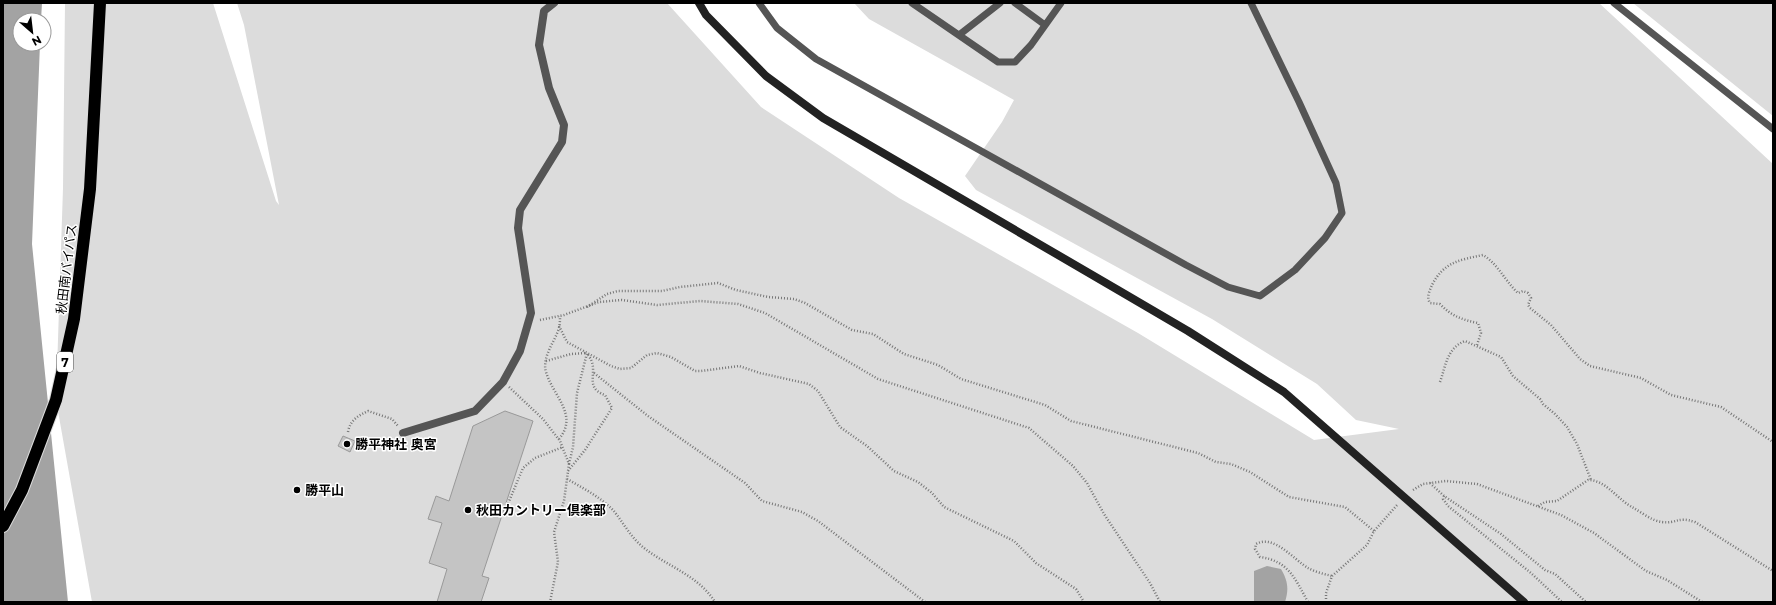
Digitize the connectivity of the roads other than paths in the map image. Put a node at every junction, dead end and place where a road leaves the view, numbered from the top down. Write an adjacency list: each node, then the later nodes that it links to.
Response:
1 (100, 3): 15 (highway, 秋田南バイパス / 7)
2 (554, 3): 14 (street)
3 (699, 3): 16 (street)
4 (758, 3): 8 (lane)
5 (1000, 3): 12 (lane)
6 (1015, 3): 11 (lane)
7 (1061, 3): 11 (lane)
8 (1251, 3)
9 (1614, 3): 13 (lane)
10 (914, 4): 12 (lane)
11 (1045, 25): 12 (lane)
12 (959, 35)
13 (1773, 128)
14 (403, 433)
15 (3, 526)
16 (1524, 602)

